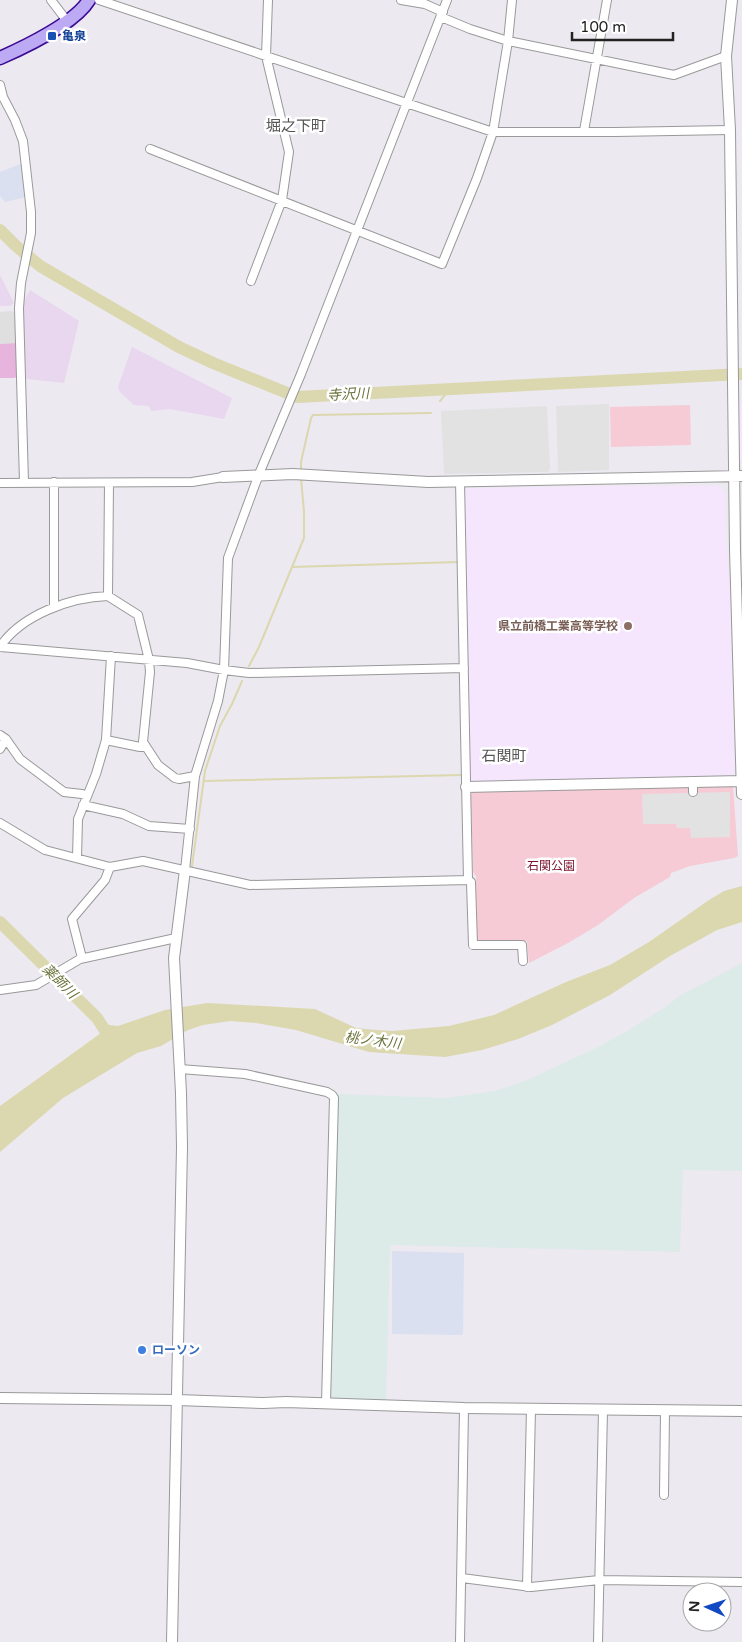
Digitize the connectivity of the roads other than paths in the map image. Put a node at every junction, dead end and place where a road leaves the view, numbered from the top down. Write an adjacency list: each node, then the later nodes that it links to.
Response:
1 (51, 0): 11 (street)
2 (89, 0): 11 (main road)
3 (99, 0): 13 (street)
4 (268, 0): 13 (street)
5 (401, 0): 10 (street)
6 (447, 0): 10 (street)
7 (512, 0): 12 (street)
8 (607, 0): 16 (street)
9 (732, 0): 14 (street)
10 (442, 14): 12 (street); 18 (street)
11 (67, 21): 15 (main road)
12 (508, 41): 16 (street); 21 (street)
13 (266, 56): 18 (street); 23 (street)
14 (726, 56): 16 (street); 19 (street)
15 (0, 58)
16 (597, 59): 20 (street)
17 (0, 85): 29 (street)
18 (406, 103): 21 (street); 24 (street)
19 (730, 130): 20 (street); 28 (street)
20 (584, 131): 21 (street)
21 (493, 132): 24 (street)
22 (150, 149): 23 (street)
23 (282, 200): 24 (street); 25 (street)
24 (357, 231): 26 (street)
25 (251, 281)
26 (259, 474): 27 (street); 32 (street); 41 (street)
27 (223, 477): 31 (street)
28 (738, 477): 32 (street); 39 (street)
29 (24, 482): 30 (street); 33 (street)
30 (54, 482): 31 (street); 35 (street)
31 (110, 482): 34 (street)
32 (460, 482): 40 (street)
33 (0, 483)
34 (108, 596): 35 (street); 38 (street)
35 (54, 607): 36 (street)
36 (0, 647): 37 (street)
37 (111, 656): 38 (street); 43 (street)
38 (149, 660): 41 (street); 44 (street)
39 (740, 662): 47 (street)
40 (464, 668): 41 (street); 48 (street)
41 (224, 670): 46 (street)
42 (3, 737): 45 (street); 50 (street)
43 (106, 740): 44 (street); 50 (street)
44 (145, 747): 46 (street)
45 (0, 749)
46 (195, 776): 53 (street)
47 (742, 781): 48 (street); 49 (street)
48 (466, 787): 57 (street)
49 (742, 794)
50 (87, 796): 51 (street)
51 (83, 805): 53 (street); 54 (street)
52 (0, 823): 54 (street)
53 (190, 829): 56 (street)
54 (77, 858): 55 (street)
55 (110, 868): 56 (street); 59 (street)
56 (185, 870): 57 (street); 58 (street)
57 (468, 880): 60 (street)
58 (176, 938): 59 (street); 62 (street)
59 (82, 958): 61 (street)
60 (523, 961)
61 (0, 990)
62 (180, 1065): 64 (street); 65 (street)
63 (0, 1398): 64 (street)
64 (177, 1400): 65 (street); 76 (street)
65 (326, 1403): 66 (street)
66 (464, 1408): 67 (street); 72 (street)
67 (531, 1409): 68 (street); 75 (street)
68 (603, 1410): 69 (street); 73 (street)
69 (665, 1411): 70 (street); 71 (street)
70 (742, 1411)
71 (664, 1495)
72 (462, 1578): 75 (street); 77 (street)
73 (599, 1580): 74 (street); 75 (street); 78 (street)
74 (742, 1582)
75 (527, 1587)
76 (172, 1642)
77 (460, 1642)
78 (598, 1642)

